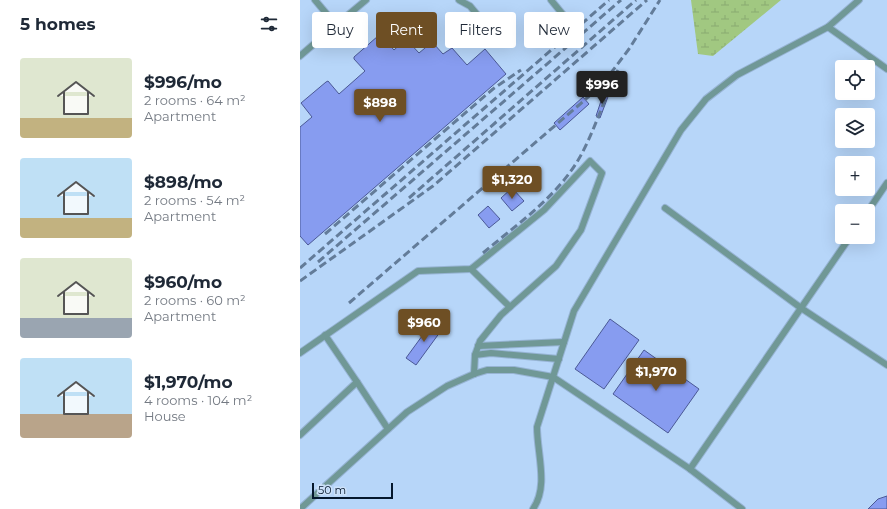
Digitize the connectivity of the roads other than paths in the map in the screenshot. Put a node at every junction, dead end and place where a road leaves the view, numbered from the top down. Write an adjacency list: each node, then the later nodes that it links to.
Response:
1 (315, 0): 6 (lane)
2 (366, 0): 7 (lane)
3 (459, 0): 8 (lane)
4 (551, 0): 9 (lane)
5 (859, 0): 10 (lane)
6 (325, 12)
7 (352, 12)
8 (475, 12)
9 (562, 12)
10 (828, 27): 13 (lane); 22 (lane)
11 (312, 46): 12 (lane)
12 (300, 56)
13 (887, 69)
14 (887, 183): 15 (lane)
15 (873, 204)
16 (665, 208): 20 (lane)
17 (845, 244): 20 (lane)
18 (470, 269): 19 (lane); 19 (lane); 21 (lane)
19 (510, 307): 23 (lane)
20 (801, 308): 27 (lane); 33 (lane)
21 (325, 335): 24 (lane); 30 (lane)
22 (564, 342): 23 (lane); 26 (lane)
23 (478, 346): 25 (lane)
24 (300, 353)
25 (474, 355): 26 (lane); 28 (lane)
26 (559, 359): 29 (lane)
27 (887, 366)
28 (474, 374): 29 (lane); 31 (lane)
29 (552, 377): 33 (lane); 35 (lane)
30 (357, 382): 31 (lane); 32 (lane)
31 (388, 429): 34 (lane)
32 (300, 435)
33 (690, 469): 36 (lane)
34 (300, 509)
35 (533, 509)
36 (742, 509)

